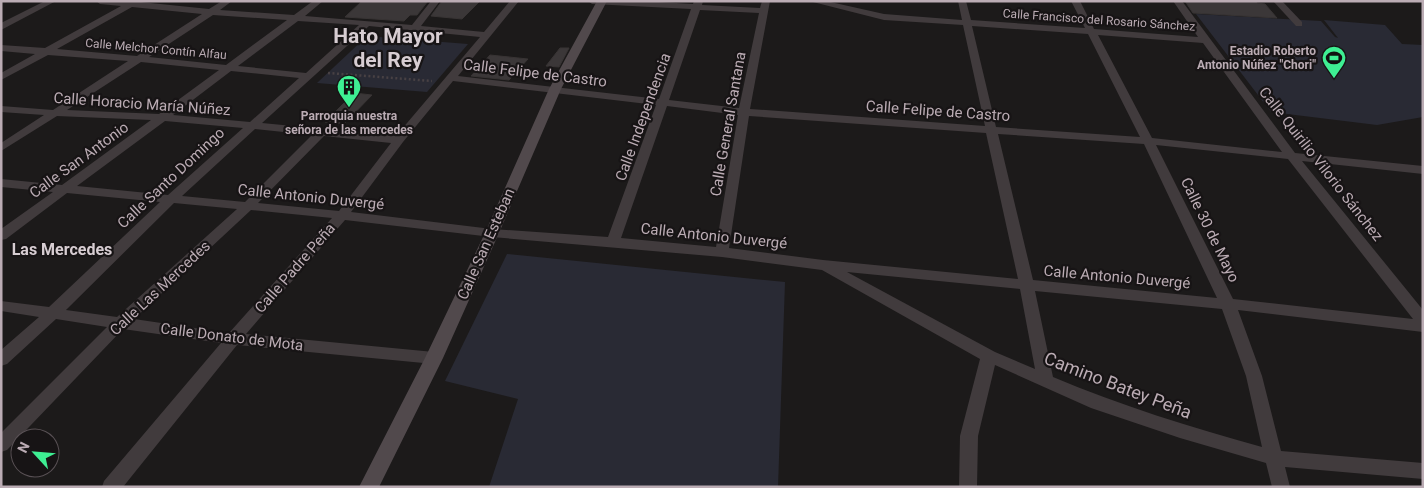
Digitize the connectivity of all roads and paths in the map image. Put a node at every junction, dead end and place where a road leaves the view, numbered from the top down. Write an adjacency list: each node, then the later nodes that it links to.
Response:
1 (52, 1): 22 (street)
2 (100, 1): 14 (street)
3 (228, 1): 17 (street)
4 (319, 1): 18 (street, Calle San Antonio)
5 (436, 1): 23 (street)
6 (515, 1): 25 (street, Calle Padre Peña)
7 (592, 1): 13 (street)
8 (813, 1): 20 (street, Calle Francisco del Rosario Sánchez)
9 (962, 1): 20 (street)
10 (1075, 1): 24 (street, Calle 30 de Mayo)
11 (1177, 1): 26 (street, Calle Quirilio Vilorio Sánchez)
12 (1277, 1): 21 (street)
13 (602, 2): 15 (street); 34 (street, Calle San Esteban)
14 (134, 3): 17 (street); 28 (street)
15 (698, 5): 16 (street); 35 (street, Calle Independencia)
16 (765, 6): 37 (street, Calle General Santana)
17 (211, 12): 18 (street); 29 (street)
18 (294, 19): 19 (street); 30 (street, Calle San Antonio)
19 (367, 23): 23 (street); 31 (street, Calle Santo Domingo)
20 (968, 24): 24 (street, Calle Francisco del Rosario Sánchez); 41 (street)
21 (1299, 24)
22 (1, 27)
23 (414, 28): 25 (street)
24 (1092, 33): 26 (street, Calle Francisco del Rosario Sánchez); 44 (street, Calle 30 de Mayo)
25 (488, 35): 33 (street, Calle Padre Peña)
26 (1206, 40): 46 (street, Calle Quirilio Vilorio Sánchez)
27 (1, 48): 28 (street, Calle Melchor Contín Alfau)
28 (44, 52): 29 (street, Calle Melchor Contín Alfau); 32 (street)
29 (141, 59): 30 (street, Calle Melchor Contín Alfau); 38 (street)
30 (228, 69): 31 (street, Calle Melchor Contín Alfau); 39 (street, Calle San Antonio)
31 (310, 73): 33 (path); 40 (street, Calle Santo Domingo)
32 (1, 77)
33 (449, 80): 34 (street, Calle Felipe de Castro); 43 (street, Calle Padre Peña)
34 (555, 89): 35 (street, Calle Felipe de Castro); 53 (street, Calle San Esteban)
35 (664, 104): 37 (street, Calle Felipe de Castro); 55 (street, Calle Independencia)
36 (1, 108): 38 (street, Calle Horacio María Núñez)
37 (744, 112): 41 (street, Calle Felipe de Castro); 56 (street, Calle General Santana)
38 (55, 113): 39 (street, Calle Horacio María Núñez); 45 (street)
39 (163, 117): 40 (street, Calle Horacio María Núñez); 49 (street, Calle San Antonio)
40 (251, 126): 42 (street, Calle Horacio María Núñez); 50 (street, Calle Santo Domingo)
41 (990, 130): 44 (street, Calle Felipe de Castro); 58 (street)
42 (321, 133): 43 (street, Calle Horacio María Núñez); 51 (street, Calle Las Mercedes)
43 (399, 140): 52 (street, Calle Padre Peña)
44 (1148, 141): 46 (street, Calle Felipe de Castro); 59 (street, Calle 30 de Mayo)
45 (1, 148)
46 (1290, 154): 47 (street, Calle Felipe de Castro); 62 (street, Calle Quirilio Vilorio Sánchez)
47 (1423, 170)
48 (1, 183): 49 (street, Calle Antonio Duvergé)
49 (66, 189): 50 (street, Calle Antonio Duvergé); 54 (street, Calle San Antonio)
50 (171, 199): 51 (street, Calle Antonio Duvergé); 61 (street, Calle Santo Domingo)
51 (247, 207): 52 (street, Calle Antonio Duvergé); 63 (street, Calle Las Mercedes)
52 (342, 215): 53 (street, Calle Antonio Duvergé); 65 (street, Calle Padre Peña)
53 (492, 233): 55 (street, Calle Antonio Duvergé); 67 (street, Calle San Esteban)
54 (1, 236)
55 (613, 242): 56 (street, Calle Antonio Duvergé)
56 (722, 252): 57 (street, Calle Antonio Duvergé)
57 (823, 265): 58 (street, Calle Antonio Duvergé); 66 (street, Camino Batey Peña)
58 (1027, 285): 59 (street, Calle Antonio Duvergé); 69 (street)
59 (1228, 304): 64 (street, Calle Antonio Duvergé); 71 (street, Calle 30 de Mayo)
60 (1, 306): 61 (street, Calle Donato de Mota)
61 (53, 313): 63 (street, Calle Donato de Mota); 68 (street, Calle Santo Domingo)
62 (1423, 321)
63 (121, 322): 65 (street, Calle Donato de Mota); 70 (street, Calle Las Mercedes)
64 (1423, 326)
65 (233, 339): 67 (street, Calle Donato de Mota); 73 (street, Calle Padre Peña)
66 (989, 356): 69 (street, Camino Batey Peña); 75 (street)
67 (434, 358): 74 (street, Calle San Esteban)
68 (1, 360)
69 (1045, 379): 71 (street, Camino Batey Peña)
70 (1, 445)
71 (1274, 458): 72 (street, Camino Batey Peña); 76 (street, Calle 30 de Mayo)
72 (1423, 471)
73 (111, 487)
74 (369, 487)
75 (968, 487)
76 (1281, 487)

